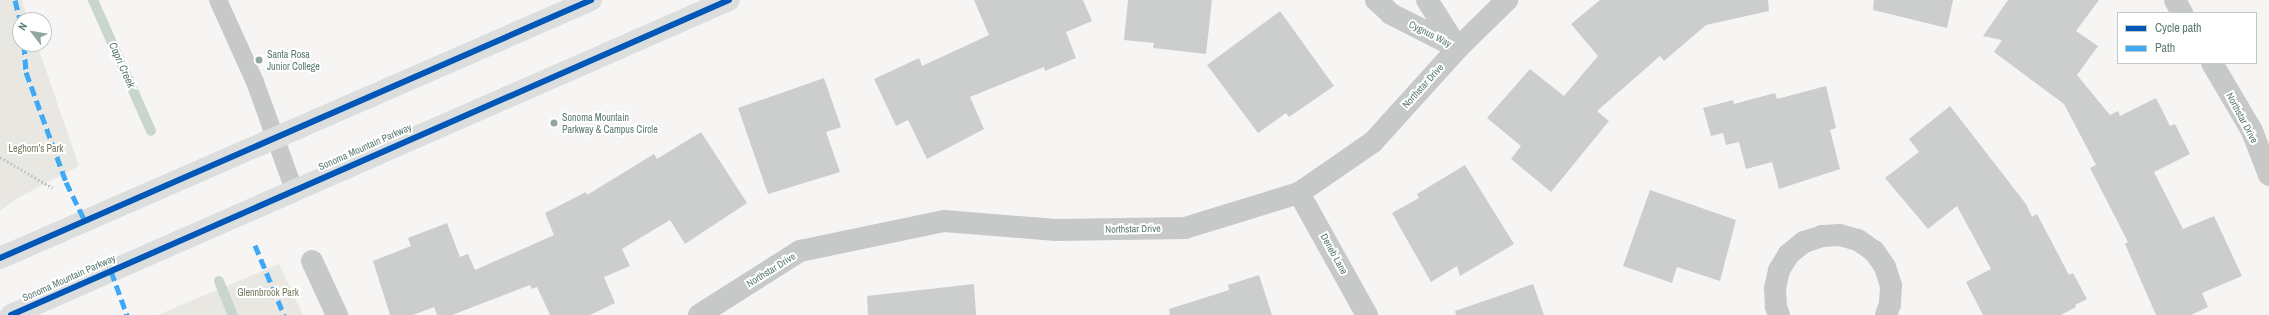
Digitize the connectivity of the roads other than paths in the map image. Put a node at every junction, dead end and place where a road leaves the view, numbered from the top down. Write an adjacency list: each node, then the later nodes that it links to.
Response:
1 (218, 0): 12 (lane)
2 (591, 0): 12 (main road)
3 (729, 0): 14 (main road, Sonoma Mountain Parkway)
4 (1376, 0): 9 (street, Cygnus Way)
5 (1428, 0): 9 (street, Cygnus Way)
6 (1508, 0): 9 (street, Northstar Drive)
7 (2175, 0): 8 (street)
8 (2181, 12)
9 (1458, 48): 15 (street, Northstar Drive)
10 (2213, 64): 11 (street, Northstar Drive)
11 (2260, 128): 13 (street, Northstar Drive)
12 (275, 138): 14 (lane); 16 (main road)
13 (2269, 175)
14 (294, 190): 18 (main road, Sonoma Mountain Parkway)
15 (1299, 194): 20 (street, Northstar Drive); 21 (street, Deneb Lane)
16 (0, 258)
17 (312, 261): 19 (street)
18 (11, 315)
19 (336, 315)
20 (699, 315)
21 (1367, 315)
22 (1779, 315): 23 (street)
23 (1886, 315)

